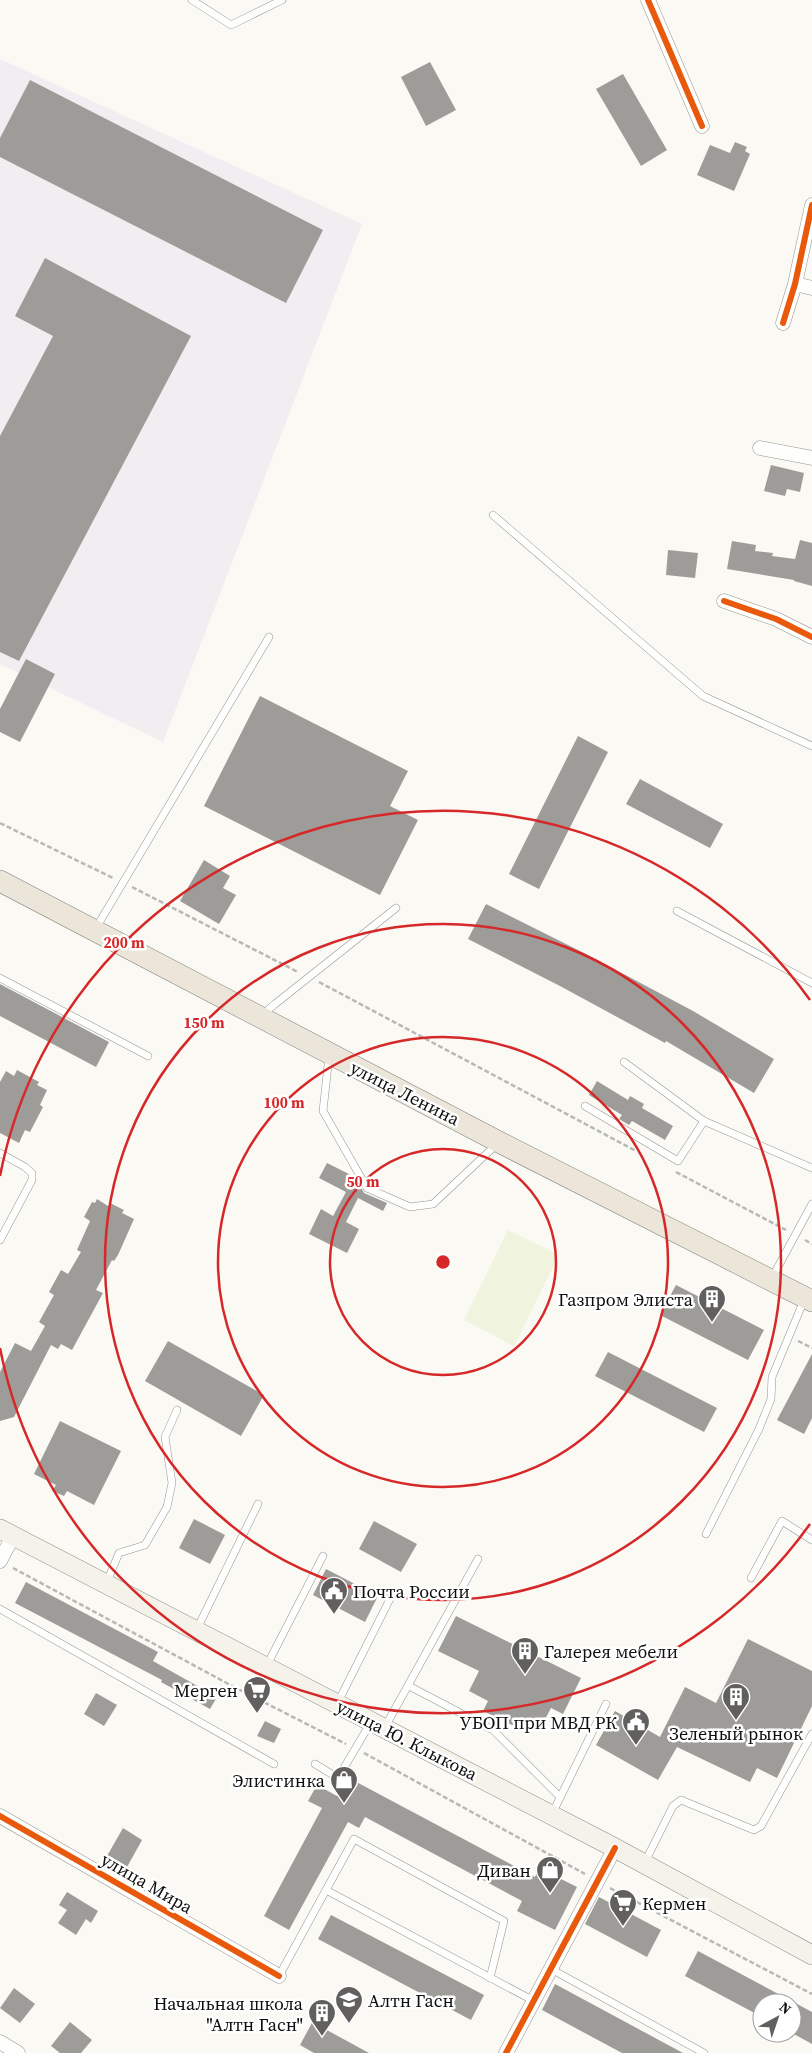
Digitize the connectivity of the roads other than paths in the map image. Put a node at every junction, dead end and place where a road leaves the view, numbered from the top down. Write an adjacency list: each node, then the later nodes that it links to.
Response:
1 (192, 0): 2 (lane)
2 (282, 0)
3 (648, 0): 4 (street)
4 (702, 126)
5 (812, 205): 6 (street)
6 (795, 284): 7 (street); 8 (street)
7 (812, 288)
8 (783, 323)
9 (760, 448): 10 (street)
10 (812, 458)
11 (493, 515): 15 (lane)
12 (724, 601): 14 (street)
13 (269, 637): 19 (lane)
14 (812, 637)
15 (812, 746)
16 (0, 881): 19 (main road, улица Ленина)
17 (396, 908): 22 (lane)
18 (677, 911): 21 (lane)
19 (95, 931): 22 (main road, улица Ленина)
20 (0, 978): 24 (lane)
21 (812, 983)
22 (263, 1020): 23 (main road, улица Ленина)
23 (329, 1054): 28 (main road, улица Ленина); 28 (lane)
24 (148, 1056)
25 (624, 1062): 27 (lane)
26 (585, 1106): 27 (lane)
27 (704, 1122): 30 (lane)
28 (499, 1142): 33 (main road, улица Ленина)
29 (0, 1153): 32 (lane)
30 (812, 1168)
31 (812, 1204): 33 (lane)
32 (0, 1240)
33 (771, 1281): 34 (main road, улица Ленина)
34 (808, 1300): 38 (lane)
35 (177, 1410): 44 (lane)
36 (258, 1504): 47 (lane)
37 (6, 1533): 42 (street); 44 (main road, улица Ю. Клыкова)
38 (706, 1534)
39 (812, 1540): 43 (lane)
40 (323, 1556): 48 (lane)
41 (478, 1560): 49 (lane)
42 (4, 1563)
43 (751, 1578)
44 (106, 1584): 47 (main road, улица Ю. Клыкова)
45 (393, 1592): 50 (lane)
46 (0, 1610): 54 (lane)
47 (196, 1631): 48 (main road, улица Ю. Клыкова)
48 (266, 1667): 50 (main road, улица Ю. Клыкова)
49 (409, 1686): 52 (lane); 56 (lane)
50 (337, 1704): 52 (main road, улица Ю. Клыкова)
51 (606, 1704): 56 (lane)
52 (377, 1725): 55 (lane); 57 (main road, улица Ю. Клыкова)
53 (812, 1734): 60 (lane)
54 (274, 1764)
55 (315, 1764)
56 (559, 1796): 57 (lane)
57 (551, 1815): 59 (main road, улица Ю. Клыкова)
58 (0, 1816): 64 (street, улица Мира)
59 (615, 1848): 60 (main road, улица Ю. Клыкова); 63 (street)
60 (644, 1864): 62 (main road, улица Ю. Клыкова)
61 (326, 1890): 64 (lane); 65 (lane); 65 (lane)
62 (812, 1955)
63 (551, 1969): 66 (street); 70 (lane)
64 (279, 1976)
65 (490, 1978): 66 (lane)
66 (534, 2001): 69 (street)
67 (0, 2042): 68 (street)
68 (18, 2053)
69 (506, 2053)
70 (704, 2053)

